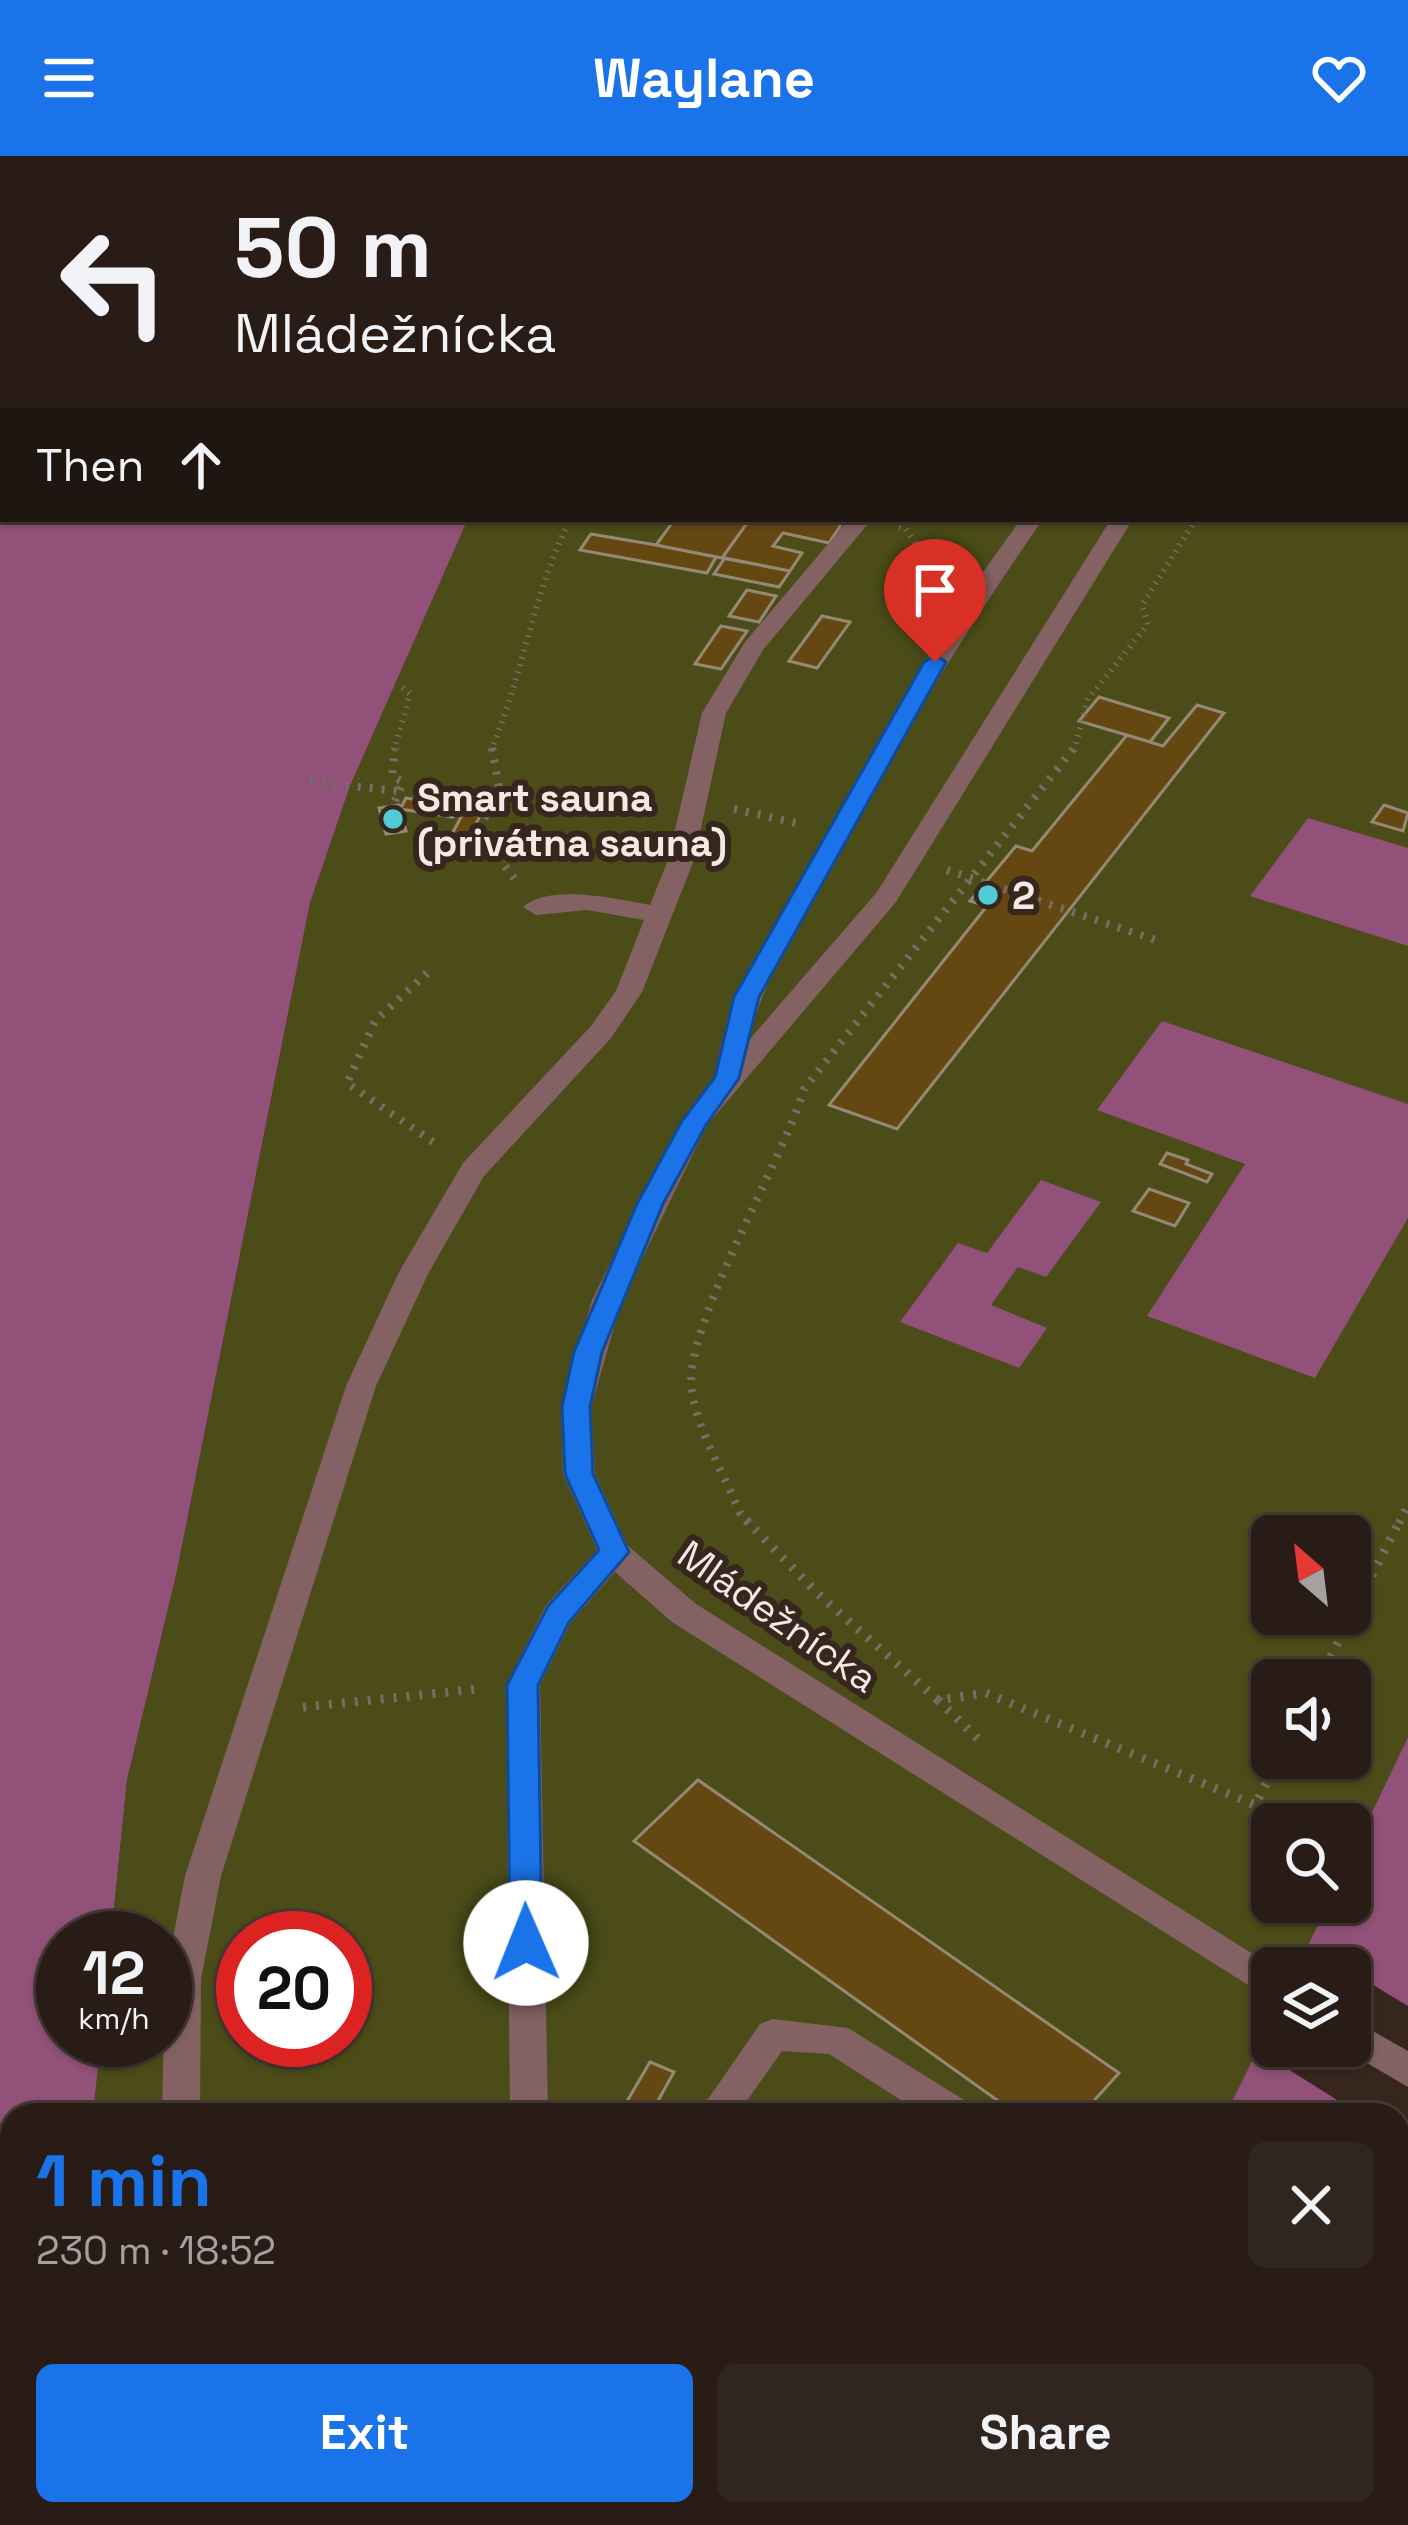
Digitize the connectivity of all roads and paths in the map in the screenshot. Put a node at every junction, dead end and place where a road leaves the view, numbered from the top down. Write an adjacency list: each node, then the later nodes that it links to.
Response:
1 (569, 522): 14 (path)
2 (858, 522): 17 (street)
3 (1030, 522): 7 (street)
4 (1121, 522): 20 (street, Mládežnícka)
5 (1194, 522): 27 (path)
6 (907, 529): 7 (path)
7 (962, 618): 20 (street)
8 (401, 686): 10 (path)
9 (310, 782): 10 (path)
10 (400, 791): 11 (path)
11 (395, 801)
12 (734, 809): 13 (path)
13 (819, 828)
14 (494, 852)
15 (983, 885): 18 (path)
16 (536, 908): 17 (street)
17 (663, 915): 21 (street)
18 (1156, 940)
19 (427, 974): 21 (path)
20 (727, 1078): 23 (street, Mládežnícka)
21 (473, 1170): 26 (street)
22 (1408, 1504): 24 (path)
23 (614, 1552): 25 (street); 28 (street, Mládežnícka)
24 (1330, 1659)
25 (523, 1685): 26 (path); 32 (street)
26 (254, 1712): 31 (street)
27 (1269, 1779)
28 (1251, 1972)
29 (1371, 2047): 30 (street)
30 (1408, 2071)
31 (181, 2103)
32 (529, 2103)
33 (725, 2103): 34 (street)
34 (937, 2103)

